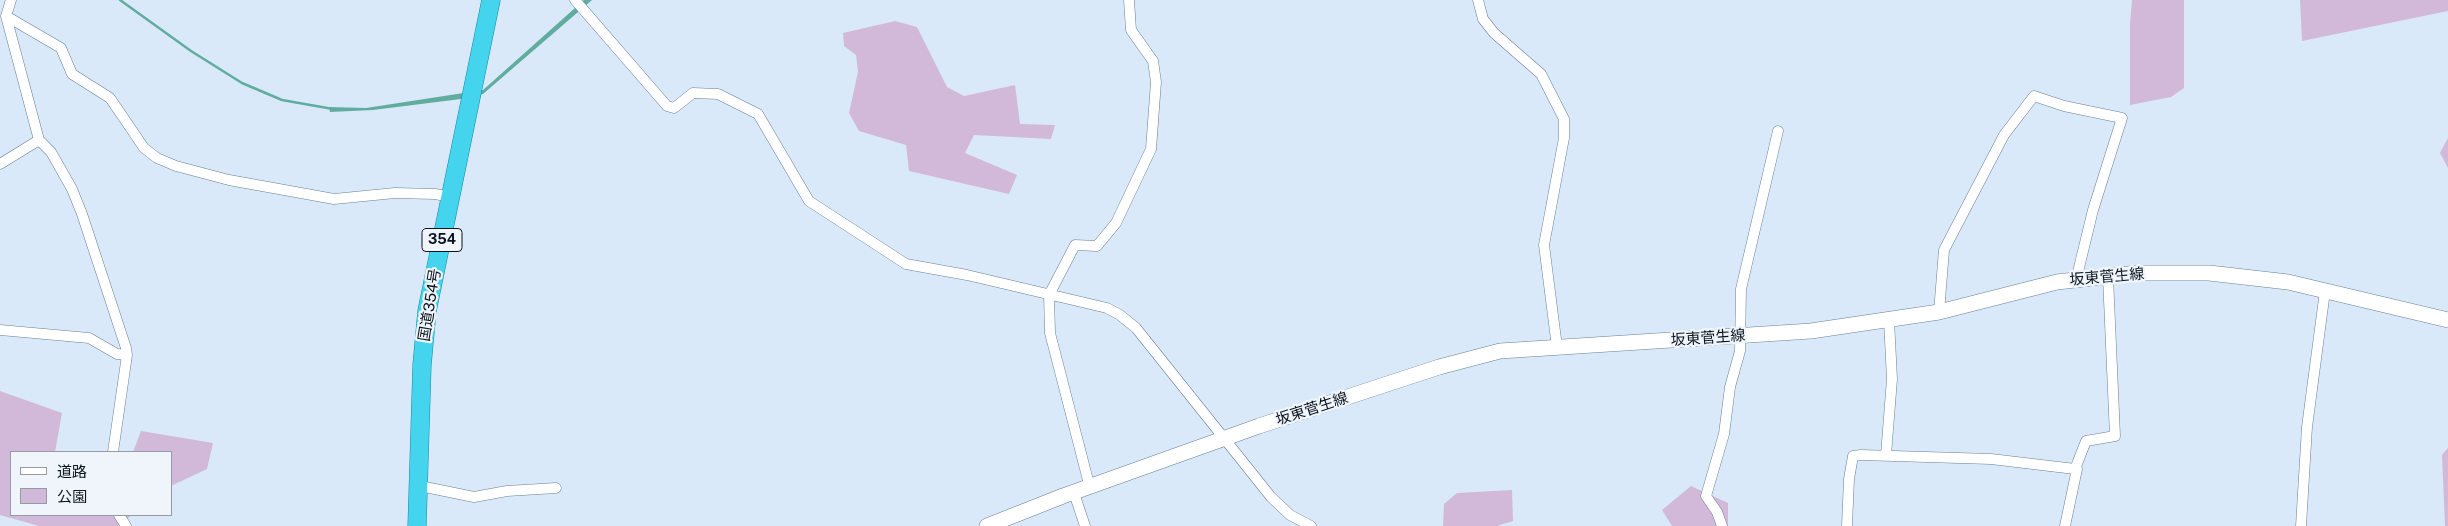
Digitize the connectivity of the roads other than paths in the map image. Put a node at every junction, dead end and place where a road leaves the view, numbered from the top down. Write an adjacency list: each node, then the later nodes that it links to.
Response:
1 (11, 0): 6 (street)
2 (491, 0): 10 (highway, 国道354号 / 354)
3 (575, 0): 14 (street)
4 (1129, 0): 14 (street)
5 (1478, 0): 20 (street)
6 (6, 16): 8 (street); 10 (street)
7 (1778, 131): 19 (street)
8 (39, 140): 9 (street); 21 (street)
9 (0, 164)
10 (451, 197): 26 (highway, 国道354号 / 354)
11 (2108, 277): 12 (main road, 坂東菅生線); 13 (main road, 坂東菅生線); 25 (street)
12 (2076, 280): 15 (main road, 坂東菅生線); 15 (street)
13 (2325, 291): 17 (main road, 坂東菅生線); 37 (street)
14 (1049, 295): 22 (street); 28 (street)
15 (1939, 312): 16 (main road, 坂東菅生線)
16 (1888, 320): 19 (main road, 坂東菅生線); 24 (street)
17 (2448, 320)
18 (0, 330): 21 (street)
19 (1741, 336): 20 (main road, 坂東菅生線); 34 (street)
20 (1557, 347): 22 (main road, 坂東菅生線)
21 (127, 355): 23 (street)
22 (1225, 440): 28 (main road, 坂東菅生線); 33 (street)
23 (114, 451)
24 (1886, 455): 25 (street); 35 (street)
25 (2075, 469): 36 (street)
26 (418, 483): 27 (street); 30 (highway, 国道354号 / 354)
27 (556, 488)
28 (1090, 488): 29 (main road, 坂東菅生線)
29 (1074, 493): 31 (main road, 坂東菅生線); 32 (street)
30 (417, 526)
31 (987, 526)
32 (1086, 526)
33 (1311, 526)
34 (1722, 526)
35 (1847, 526)
36 (2065, 526)
37 (2302, 526)

